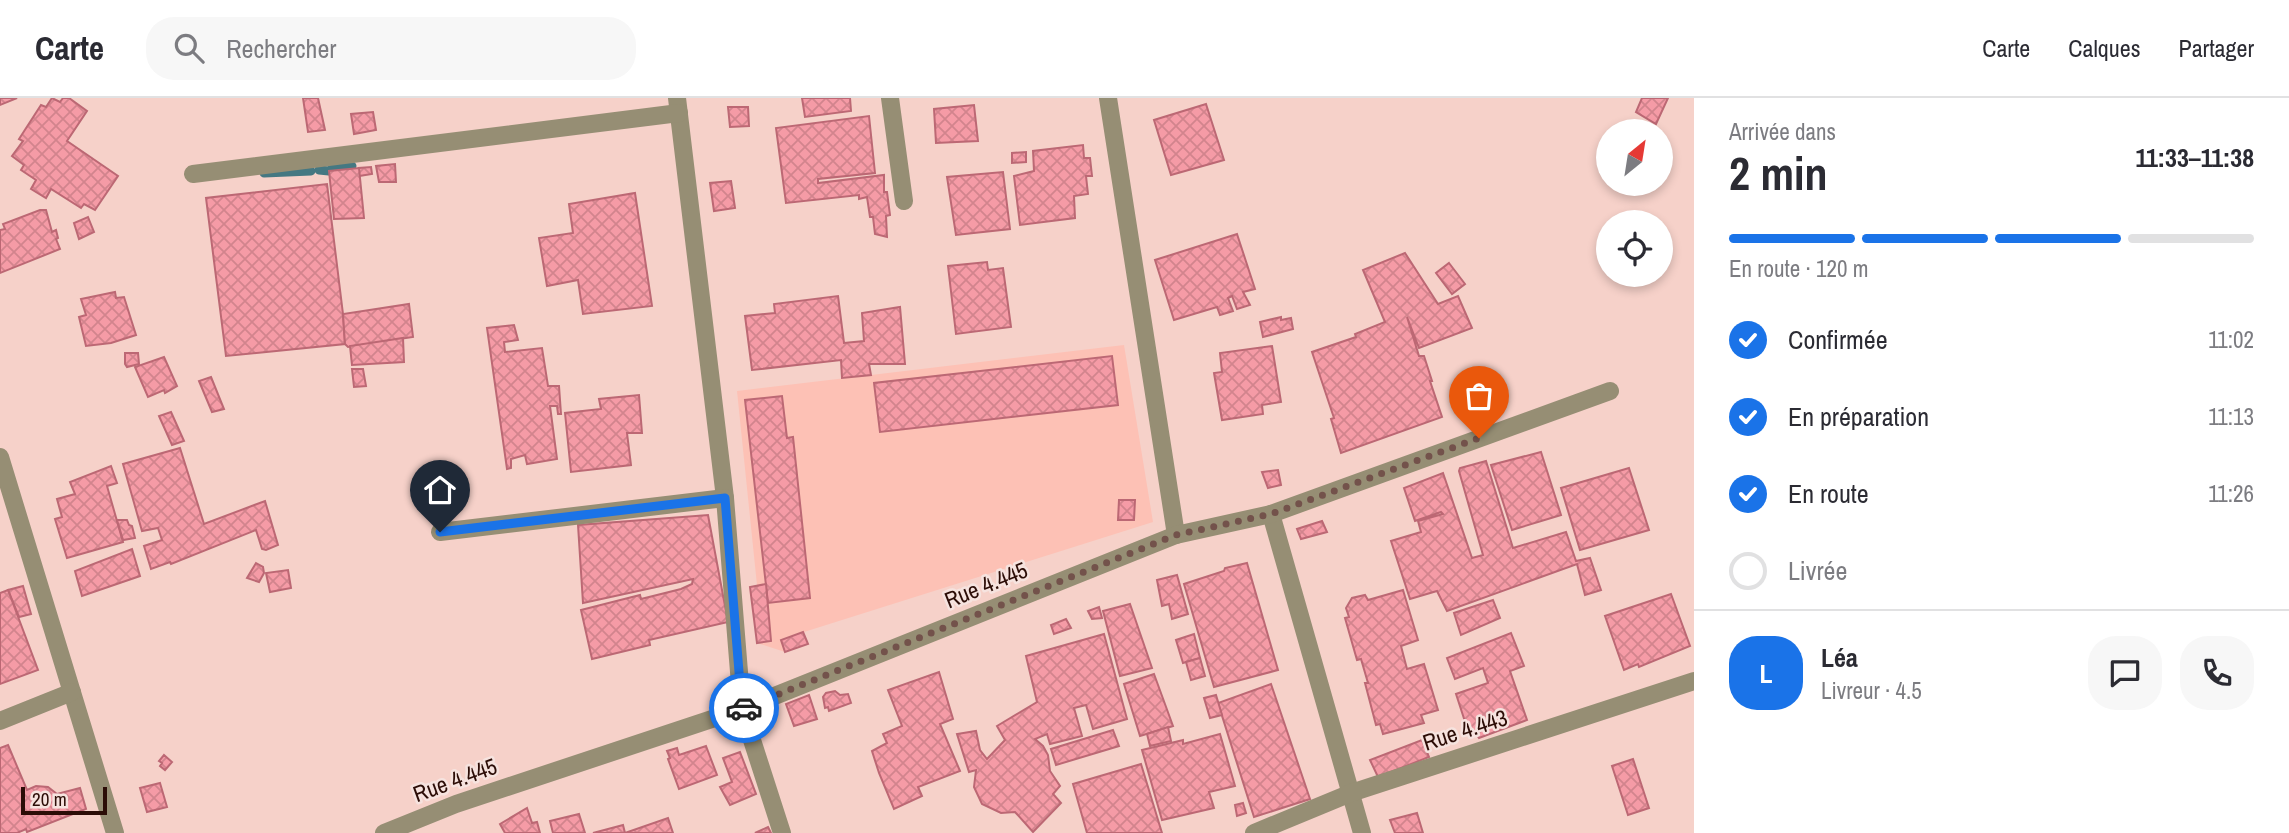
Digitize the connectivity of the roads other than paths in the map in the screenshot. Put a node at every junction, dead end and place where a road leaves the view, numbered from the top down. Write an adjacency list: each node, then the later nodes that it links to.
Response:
1 (890, 98): 5 (street)
2 (1108, 98): 11 (street)
3 (678, 106): 4 (street); 8 (street)
4 (193, 174)
5 (904, 201)
6 (1609, 391): 9 (street, Rue 4.445)
7 (1, 460): 13 (street)
8 (725, 498): 10 (street); 14 (street)
9 (1271, 514): 11 (street, Rue 4.445); 16 (street)
10 (440, 532)
11 (1176, 535): 14 (street, Rue 4.445)
12 (1694, 681): 16 (street, Rue 4.443)
13 (72, 692): 15 (street); 17 (street)
14 (742, 709): 18 (street, Rue 4.445); 19 (street)
15 (0, 721)
16 (1351, 793): 20 (street, Rue 4.443); 21 (street)
17 (116, 833)
18 (384, 833)
19 (782, 833)
20 (1254, 833)
21 (1362, 833)

